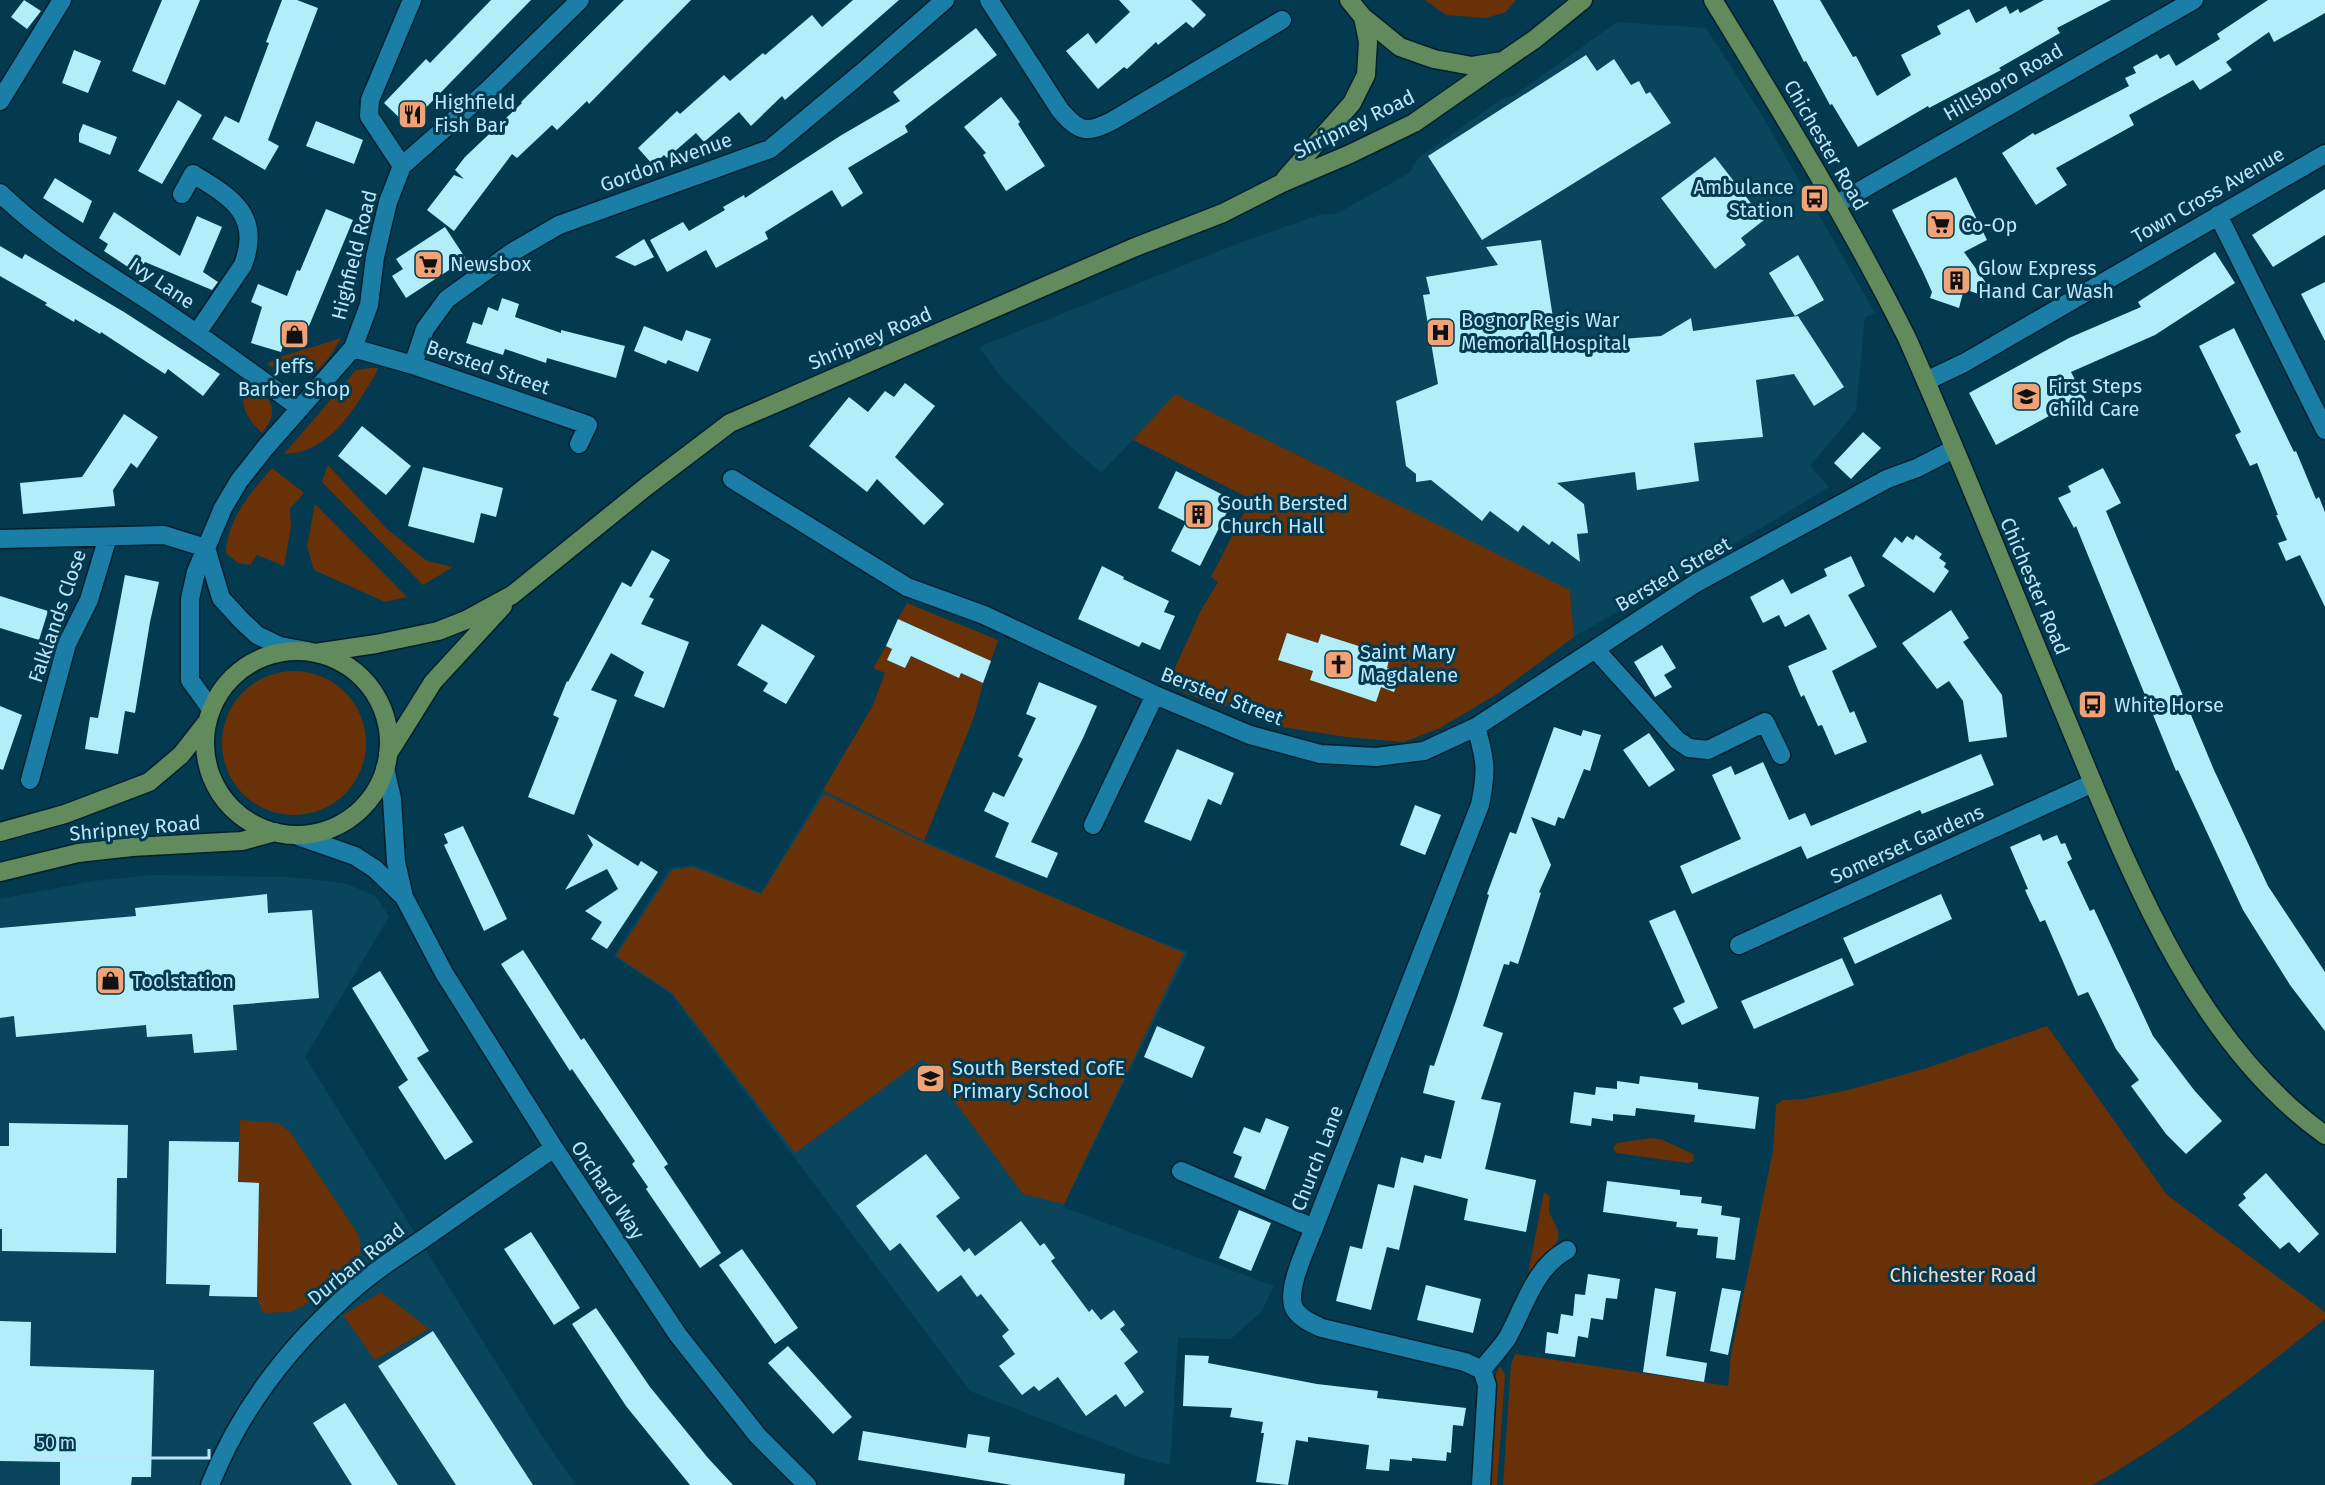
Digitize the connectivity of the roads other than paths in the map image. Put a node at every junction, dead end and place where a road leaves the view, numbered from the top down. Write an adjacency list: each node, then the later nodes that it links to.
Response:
1 (62, 0): 15 (street)
2 (412, 0): 17 (street)
3 (580, 0): 17 (street, Highfield Road)
4 (945, 0): 25 (street, Gordon Avenue)
5 (989, 0): 12 (street)
6 (1349, 0): 11 (main road)
7 (1583, 0): 14 (main road, Shripney Road)
8 (1702, 0): 13 (main road, Chichester Road)
9 (1713, 0): 13 (main road, Chichester Road)
10 (2194, 0): 21 (street, Hillsboro Road)
11 (1363, 16): 14 (main road); 18 (main road, Shripney Road)
12 (1282, 20)
13 (1732, 31): 21 (main road, Chichester Road)
14 (1503, 61): 18 (main road, Shripney Road)
15 (0, 101)
16 (2325, 154): 22 (street, Town Cross Avenue)
17 (402, 166): 24 (street, Highfield Road)
18 (1282, 183): 35 (main road, Shripney Road)
19 (0, 193): 23 (street, Ivy Lane)
20 (182, 194): 23 (street)
21 (1835, 205): 26 (main road, Chichester Road)
22 (2218, 215): 26 (street, Town Cross Avenue); 28 (street)
23 (197, 333): 27 (street, Ivy Lane)
24 (353, 348): 25 (street, Bersted Street); 27 (street, Highfield Road)
25 (413, 365): 29 (street, Bersted Street)
26 (1926, 381): 30 (main road, Chichester Road)
27 (300, 408): 34 (street, Highfield Road)
28 (2325, 430)
29 (579, 444)
30 (1954, 450): 36 (street, Bersted Street); 44 (main road, Chichester Road)
31 (732, 479): 38 (street, Bersted Street)
32 (108, 537): 33 (street); 34 (street); 43 (street, Falklands Close)
33 (0, 539)
34 (206, 548): 37 (street); 39 (street, Highfield Road)
35 (512, 595): 37 (main road, Shripney Road); 42 (main road, Shripney Road)
36 (1595, 649): 40 (street, Bersted Street); 41 (street)
37 (311, 652): 39 (main road, Shripney Road); 42 (main road, Shripney Road)
38 (1155, 695): 40 (street, Bersted Street); 45 (street)
39 (209, 716): 46 (main road, Shripney Road); 47 (main road, Shripney Road)
40 (1476, 727): 55 (street, Church Lane)
41 (1781, 755)
42 (386, 761): 48 (main road, Shripney Road); 50 (street)
43 (30, 780)
44 (2093, 783): 51 (street, Somerset Gardens); 52 (main road, Chichester Road)
45 (1093, 825)
46 (0, 832)
47 (275, 832): 48 (main road, Shripney Road); 49 (main road, Shripney Road)
48 (295, 835): 50 (street)
49 (0, 872)
50 (404, 897): 53 (street, Orchard Way)
51 (1739, 945)
52 (2325, 1135)
53 (554, 1148): 58 (street, Durban Road); 59 (street, Orchard Way)
54 (1181, 1171): 55 (street)
55 (1314, 1228): 57 (street, Church Lane)
56 (1567, 1250): 57 (street)
57 (1482, 1370): 60 (street)
58 (210, 1485)
59 (807, 1485)
60 (1481, 1485)

